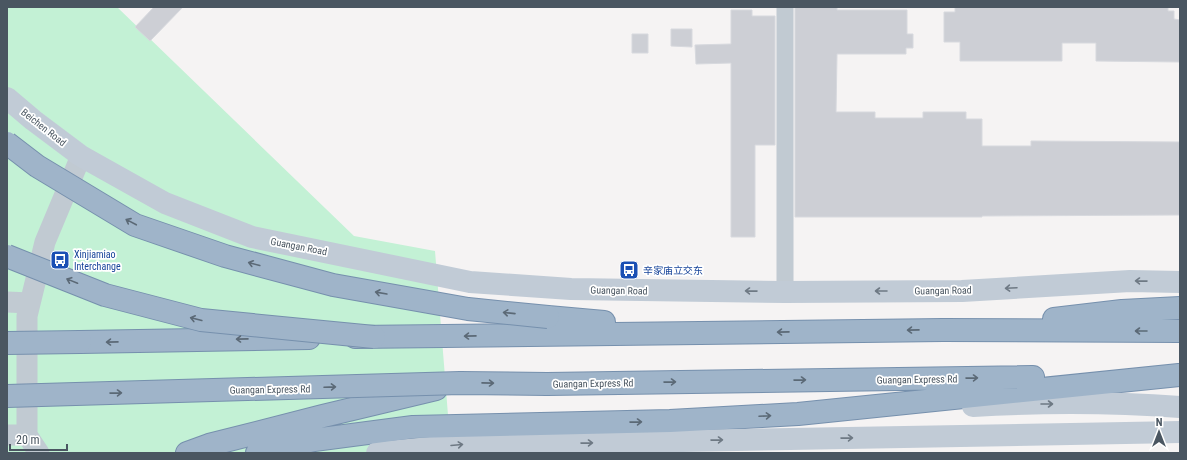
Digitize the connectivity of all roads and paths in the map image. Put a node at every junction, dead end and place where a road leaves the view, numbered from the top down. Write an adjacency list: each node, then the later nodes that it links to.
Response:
1 (785, 7): 7 (street)
2 (7, 98): 4 (main road, Beichen Road)
3 (7, 143): 11 (highway, one-way to 3, bridge)
4 (81, 156): 7 (main road, Guangan Road, one-way to 4); 9 (street)
5 (7, 256): 14 (highway, one-way to 5, bridge)
6 (1180, 282): 7 (main road, Guangan Road, one-way to 7)
7 (785, 292)
8 (7, 302): 9 (street)
9 (30, 303): 22 (street)
10 (1180, 308): 12 (highway)
11 (550, 326): 12 (highway, one-way to 11); 14 (highway, one-way to 14)
12 (943, 330): 13 (highway, one-way to 12)
13 (1180, 331)
14 (374, 337): 15 (highway, one-way to 15, bridge)
15 (7, 343)
16 (1180, 375): 17 (highway, Guangan Express Rd, one-way to 16, bridge); 20 (highway)
17 (460, 383): 18 (highway, Guangan Express Rd, one-way to 17, bridge); 24 (highway, bridge)
18 (7, 396)
19 (1180, 407): 20 (main road, one-way to 19)
20 (798, 414): 25 (highway, one-way to 20)
21 (1180, 432): 26 (main road, one-way to 21)
22 (17, 435): 23 (street)
23 (39, 453)
24 (187, 453)
25 (257, 453)
26 (377, 453)

